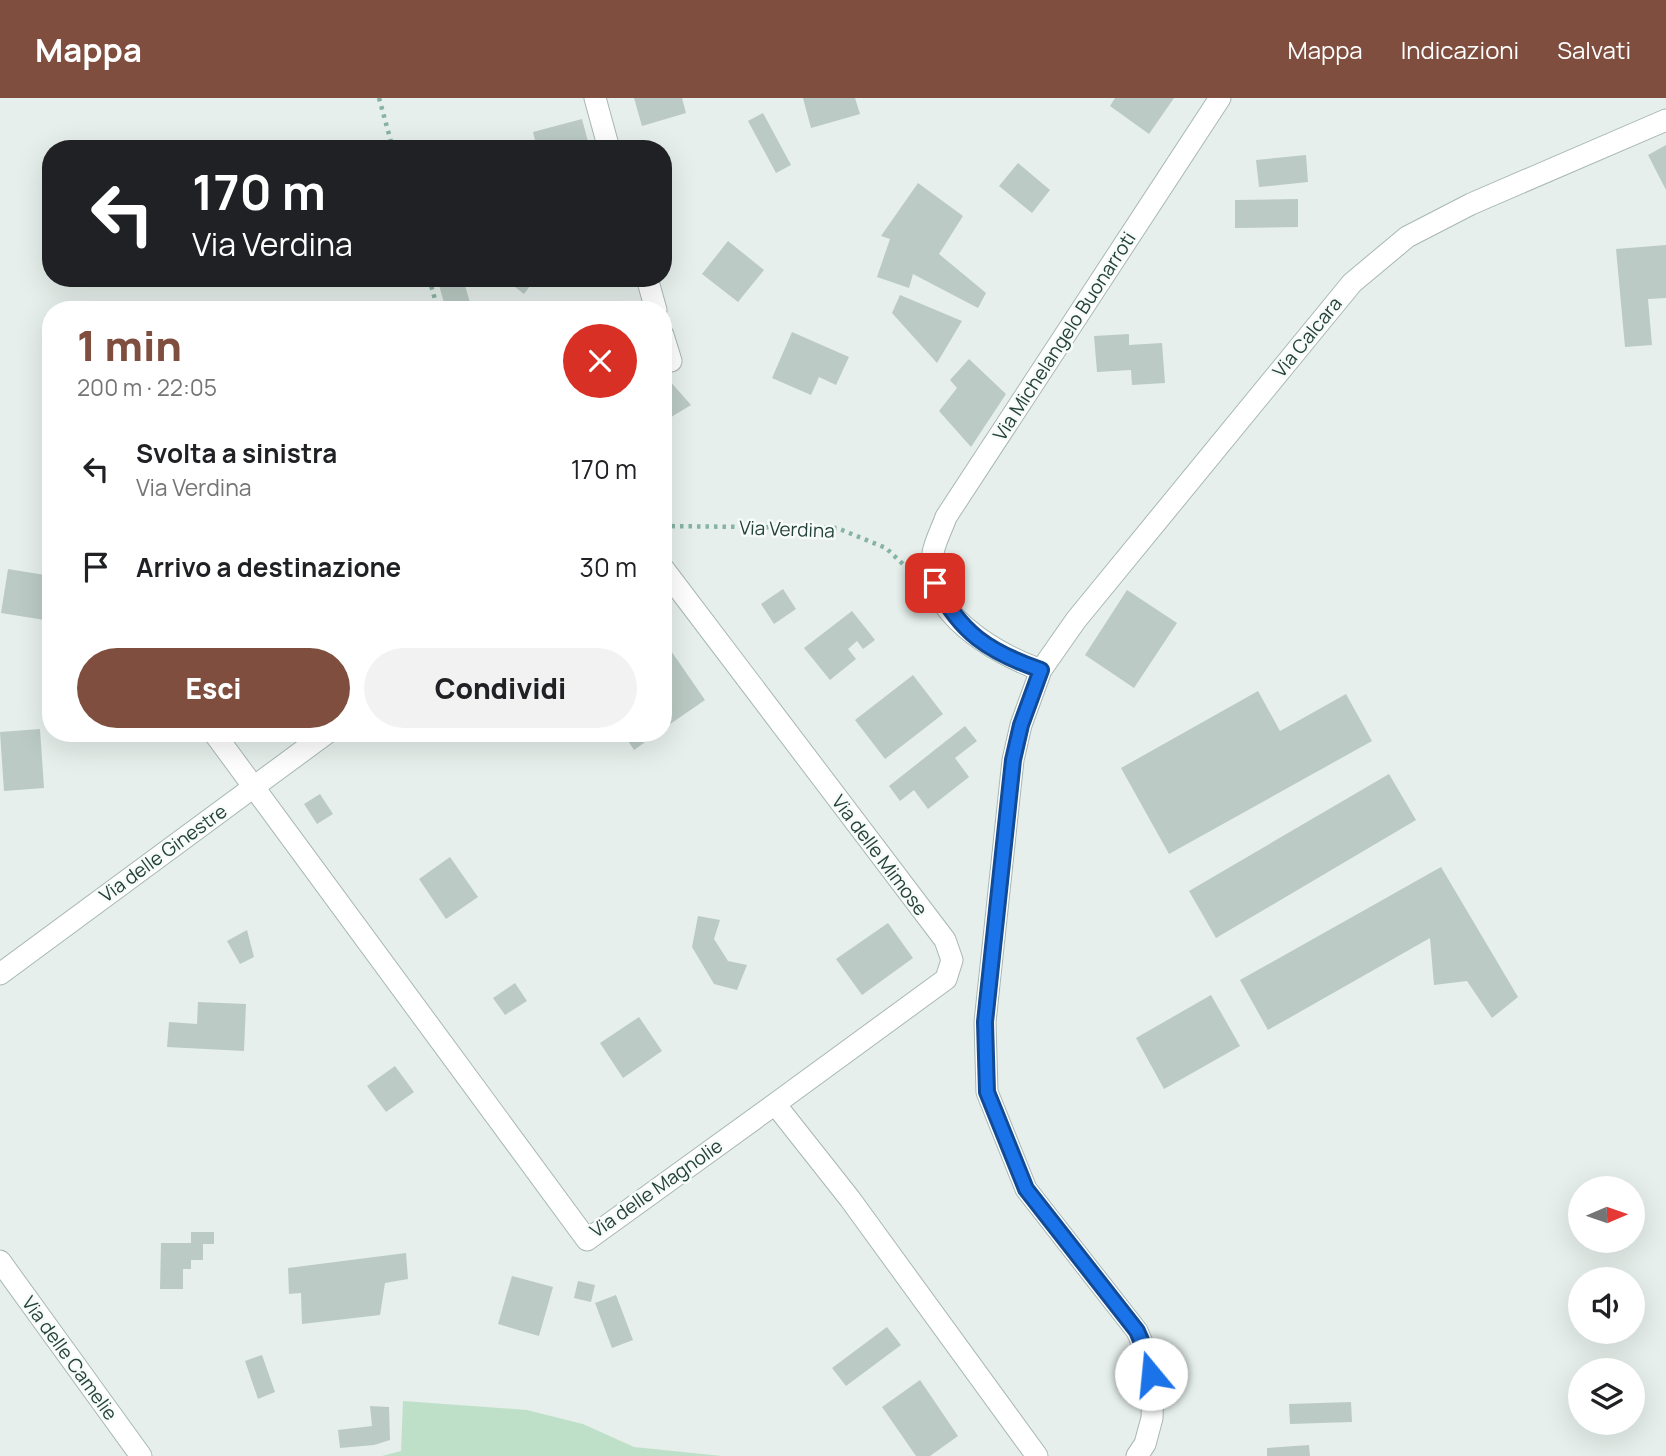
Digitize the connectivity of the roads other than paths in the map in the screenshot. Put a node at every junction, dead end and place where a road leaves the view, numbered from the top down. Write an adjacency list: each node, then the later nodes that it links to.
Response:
1 (595, 98): 4 (street)
2 (1220, 98): 6 (street, Via Michelangelo Buonarroti)
3 (1666, 120): 6 (street, Via Calcara)
4 (607, 140)
5 (672, 580): 11 (street, Via delle Mimose)
6 (1041, 670): 15 (street, Via Calcara)
7 (220, 742): 9 (street, Via delle Magnolie)
8 (314, 742): 9 (street, Via delle Ginestre)
9 (252, 787): 10 (street, Via delle Ginestre); 11 (street, Via delle Magnolie)
10 (0, 974)
11 (775, 1104): 14 (street)
12 (0, 1261): 13 (street, Via delle Camelie)
13 (141, 1456)
14 (1037, 1456)
15 (1137, 1456)

